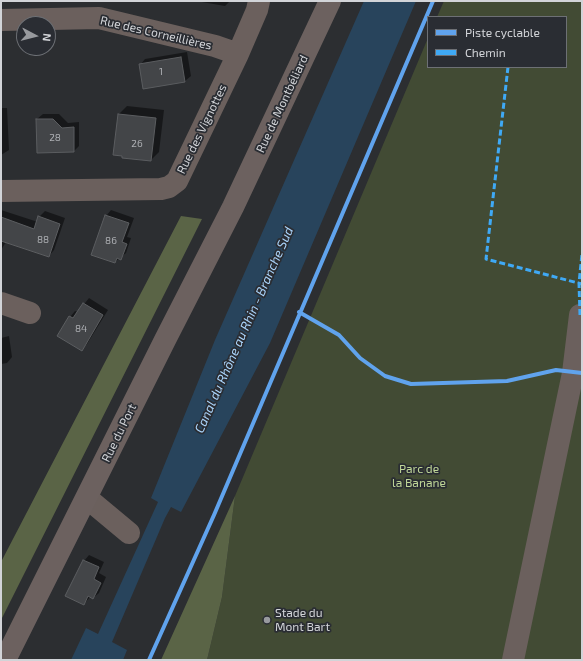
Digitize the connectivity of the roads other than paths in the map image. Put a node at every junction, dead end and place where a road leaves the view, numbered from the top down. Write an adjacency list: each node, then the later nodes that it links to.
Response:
1 (260, 1): 4 (street, Rue des Vignottes)
2 (330, 1): 6 (main road, Rue de Montbéliard)
3 (1, 20): 4 (street, Rue des Corneillières)
4 (238, 54): 5 (street, Rue des Vignottes)
5 (1, 192)
6 (234, 208): 10 (main road, Rue du Port)
7 (1, 303): 8 (street)
8 (30, 313)
9 (580, 314): 13 (street)
10 (86, 498): 11 (street); 12 (main road, Rue du Port)
11 (129, 533)
12 (5, 660)
13 (513, 660)

